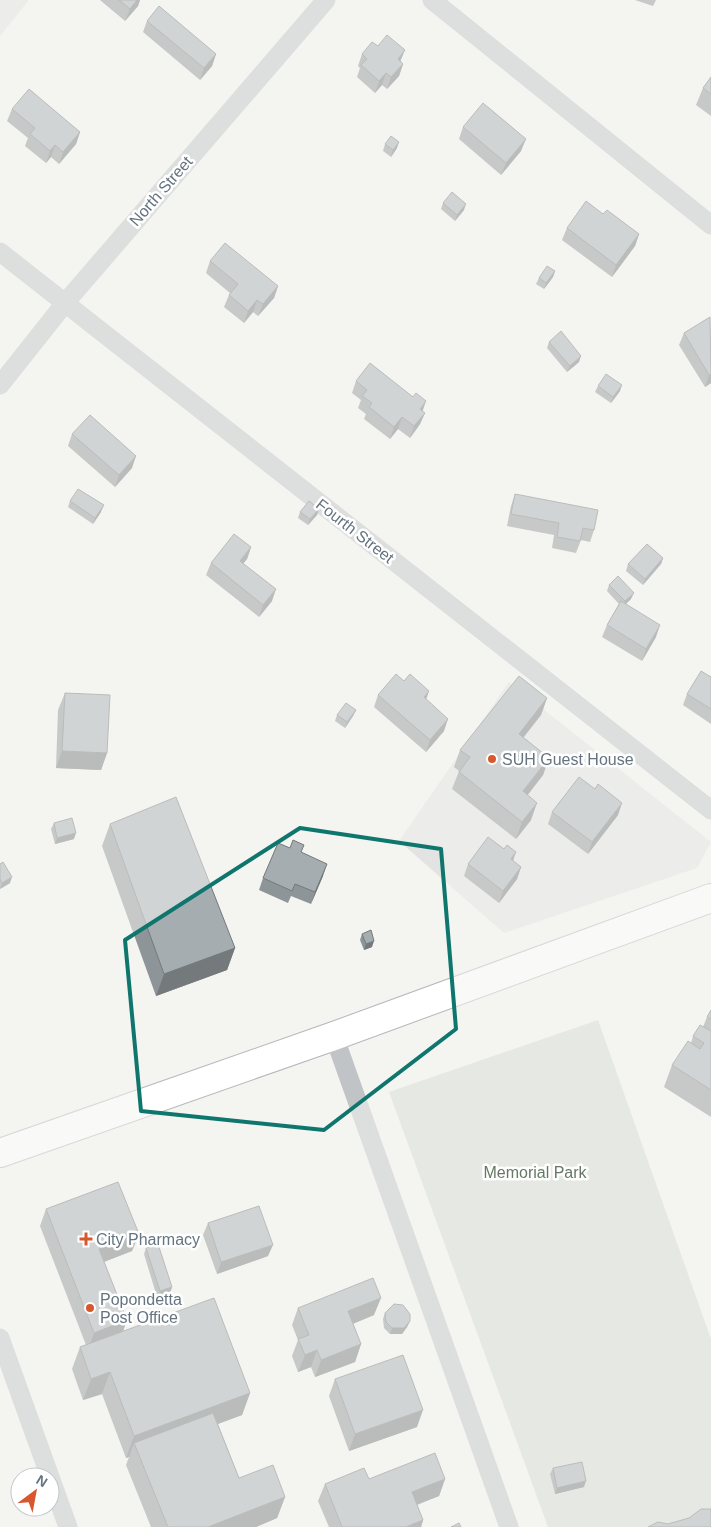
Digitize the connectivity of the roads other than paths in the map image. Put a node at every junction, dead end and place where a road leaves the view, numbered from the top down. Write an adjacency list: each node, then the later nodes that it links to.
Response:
1 (326, 0): 5 (street, North Street)
2 (432, 0): 3 (street)
3 (711, 225)
4 (0, 252): 5 (street, Fourth Street)
5 (65, 303): 6 (street, North Street); 7 (street, Fourth Street)
6 (0, 385)
7 (711, 810)
8 (711, 898): 9 (main road)
9 (334, 1036): 10 (main road); 13 (street)
10 (0, 1153)
11 (0, 1338): 12 (street)
12 (68, 1527)
13 (508, 1527)

